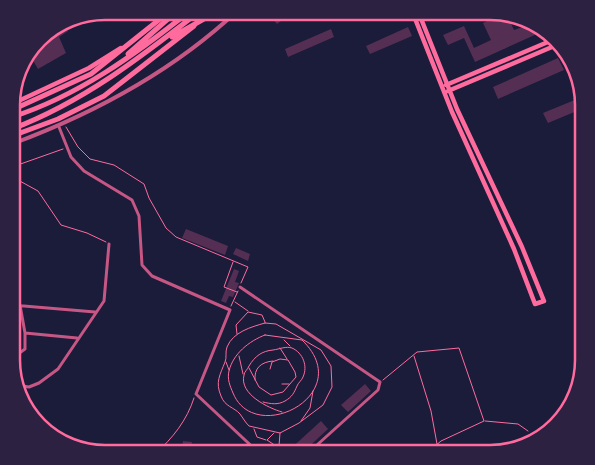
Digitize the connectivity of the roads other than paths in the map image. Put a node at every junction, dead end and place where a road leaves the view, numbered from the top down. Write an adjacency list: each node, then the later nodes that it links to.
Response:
1 (158, 20): 10 (main road)
2 (167, 20): 14 (main road)
3 (179, 20): 14 (main road)
4 (188, 20): 12 (main road)
5 (201, 20): 22 (main road)
6 (202, 20): 12 (main road)
7 (227, 20): 21 (street)
8 (416, 20): 15 (main road)
9 (421, 20): 15 (main road)
10 (134, 38): 17 (main road); 18 (main road)
11 (547, 42): 15 (main road)
12 (156, 45): 20 (main road)
13 (552, 47): 16 (main road)
14 (113, 67): 19 (main road)
15 (445, 85): 16 (main road)
16 (447, 91): 16 (main road)
17 (20, 100)
18 (20, 106)
19 (20, 113)
20 (20, 125)
21 (59, 127): 23 (street); 32 (street)
22 (20, 133)
23 (20, 141)
24 (109, 244): 27 (street)
25 (240, 287): 33 (street)
26 (20, 306): 27 (street); 28 (street)
27 (95, 312): 29 (street)
28 (25, 333): 29 (street); 30 (street)
29 (77, 338): 31 (street)
30 (20, 353)
31 (25, 386)
32 (250, 445)
33 (317, 445)

